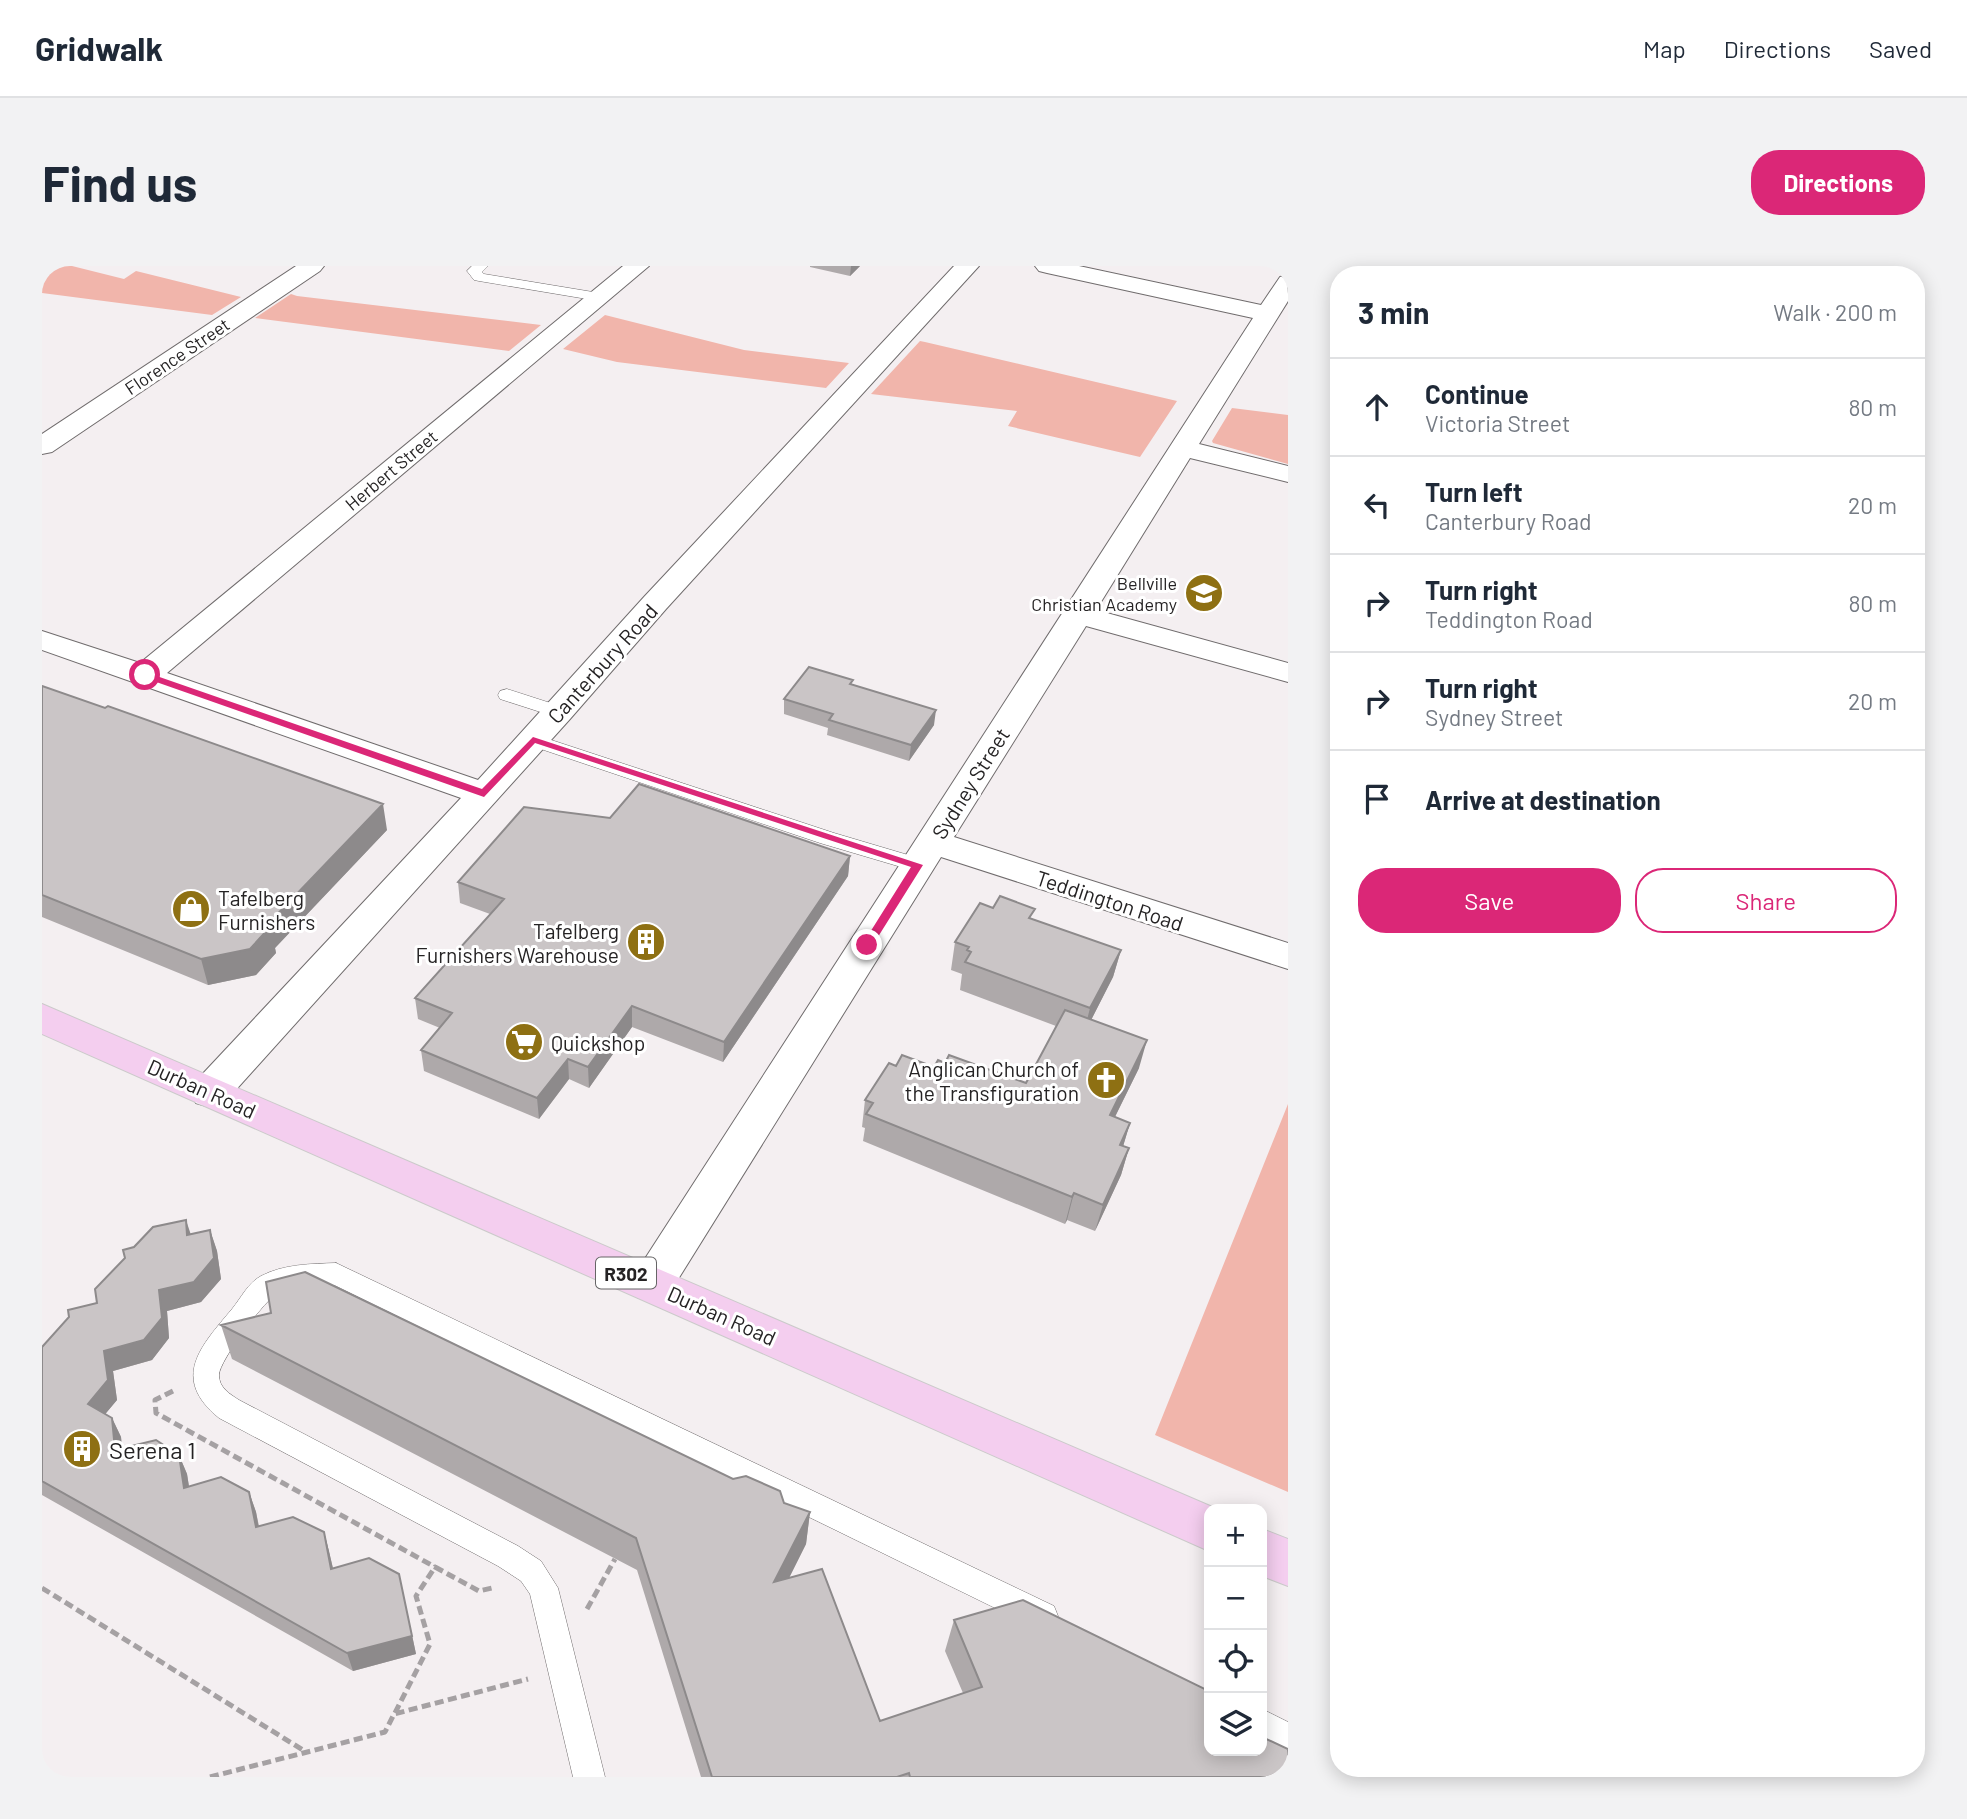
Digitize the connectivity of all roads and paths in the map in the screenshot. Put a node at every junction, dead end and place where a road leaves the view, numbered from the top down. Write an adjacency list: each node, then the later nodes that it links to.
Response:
1 (312, 266): 9 (street, Florence Street)
2 (481, 266): 7 (lane)
3 (637, 266): 7 (street, Herbert Street)
4 (967, 266): 17 (street, Canterbury Road)
5 (1047, 266): 8 (street)
6 (1288, 282): 8 (street, Sydney Street)
7 (599, 297): 15 (street, Herbert Street)
8 (1268, 314): 10 (street, Sydney Street)
9 (42, 446)
10 (1182, 448): 11 (street); 12 (street, Sydney Street)
11 (1288, 474)
12 (1077, 614): 14 (street); 20 (street, Sydney Street)
13 (42, 640): 15 (street)
14 (1288, 673)
15 (145, 675): 19 (street)
16 (506, 695): 17 (lane)
17 (559, 712): 18 (street, Canterbury Road)
18 (533, 740): 19 (street, Canterbury Road); 20 (lane, Teddington Road)
19 (484, 793): 23 (street, Canterbury Road)
20 (925, 854): 21 (street, Teddington Road); 24 (street, Sydney Street)
21 (1288, 956)
22 (42, 1018): 23 (main road, Durban Road / R302)
23 (210, 1092): 24 (main road, Durban Road / R302)
24 (652, 1284): 25 (main road, Durban Road / R302)
25 (1204, 1527)
26 (1267, 1554): 27 (main road)
27 (1288, 1563)
28 (501, 1586): 34 (path)
29 (42, 1588): 37 (path)
30 (1063, 1626): 32 (lane)
31 (524, 1666): 33 (path)
32 (563, 1670): 33 (path); 39 (lane)
33 (528, 1679): 34 (path)
34 (394, 1714): 37 (path)
35 (1267, 1728): 36 (lane)
36 (1288, 1740)
37 (307, 1752): 38 (path)
38 (210, 1777)
39 (590, 1777)

